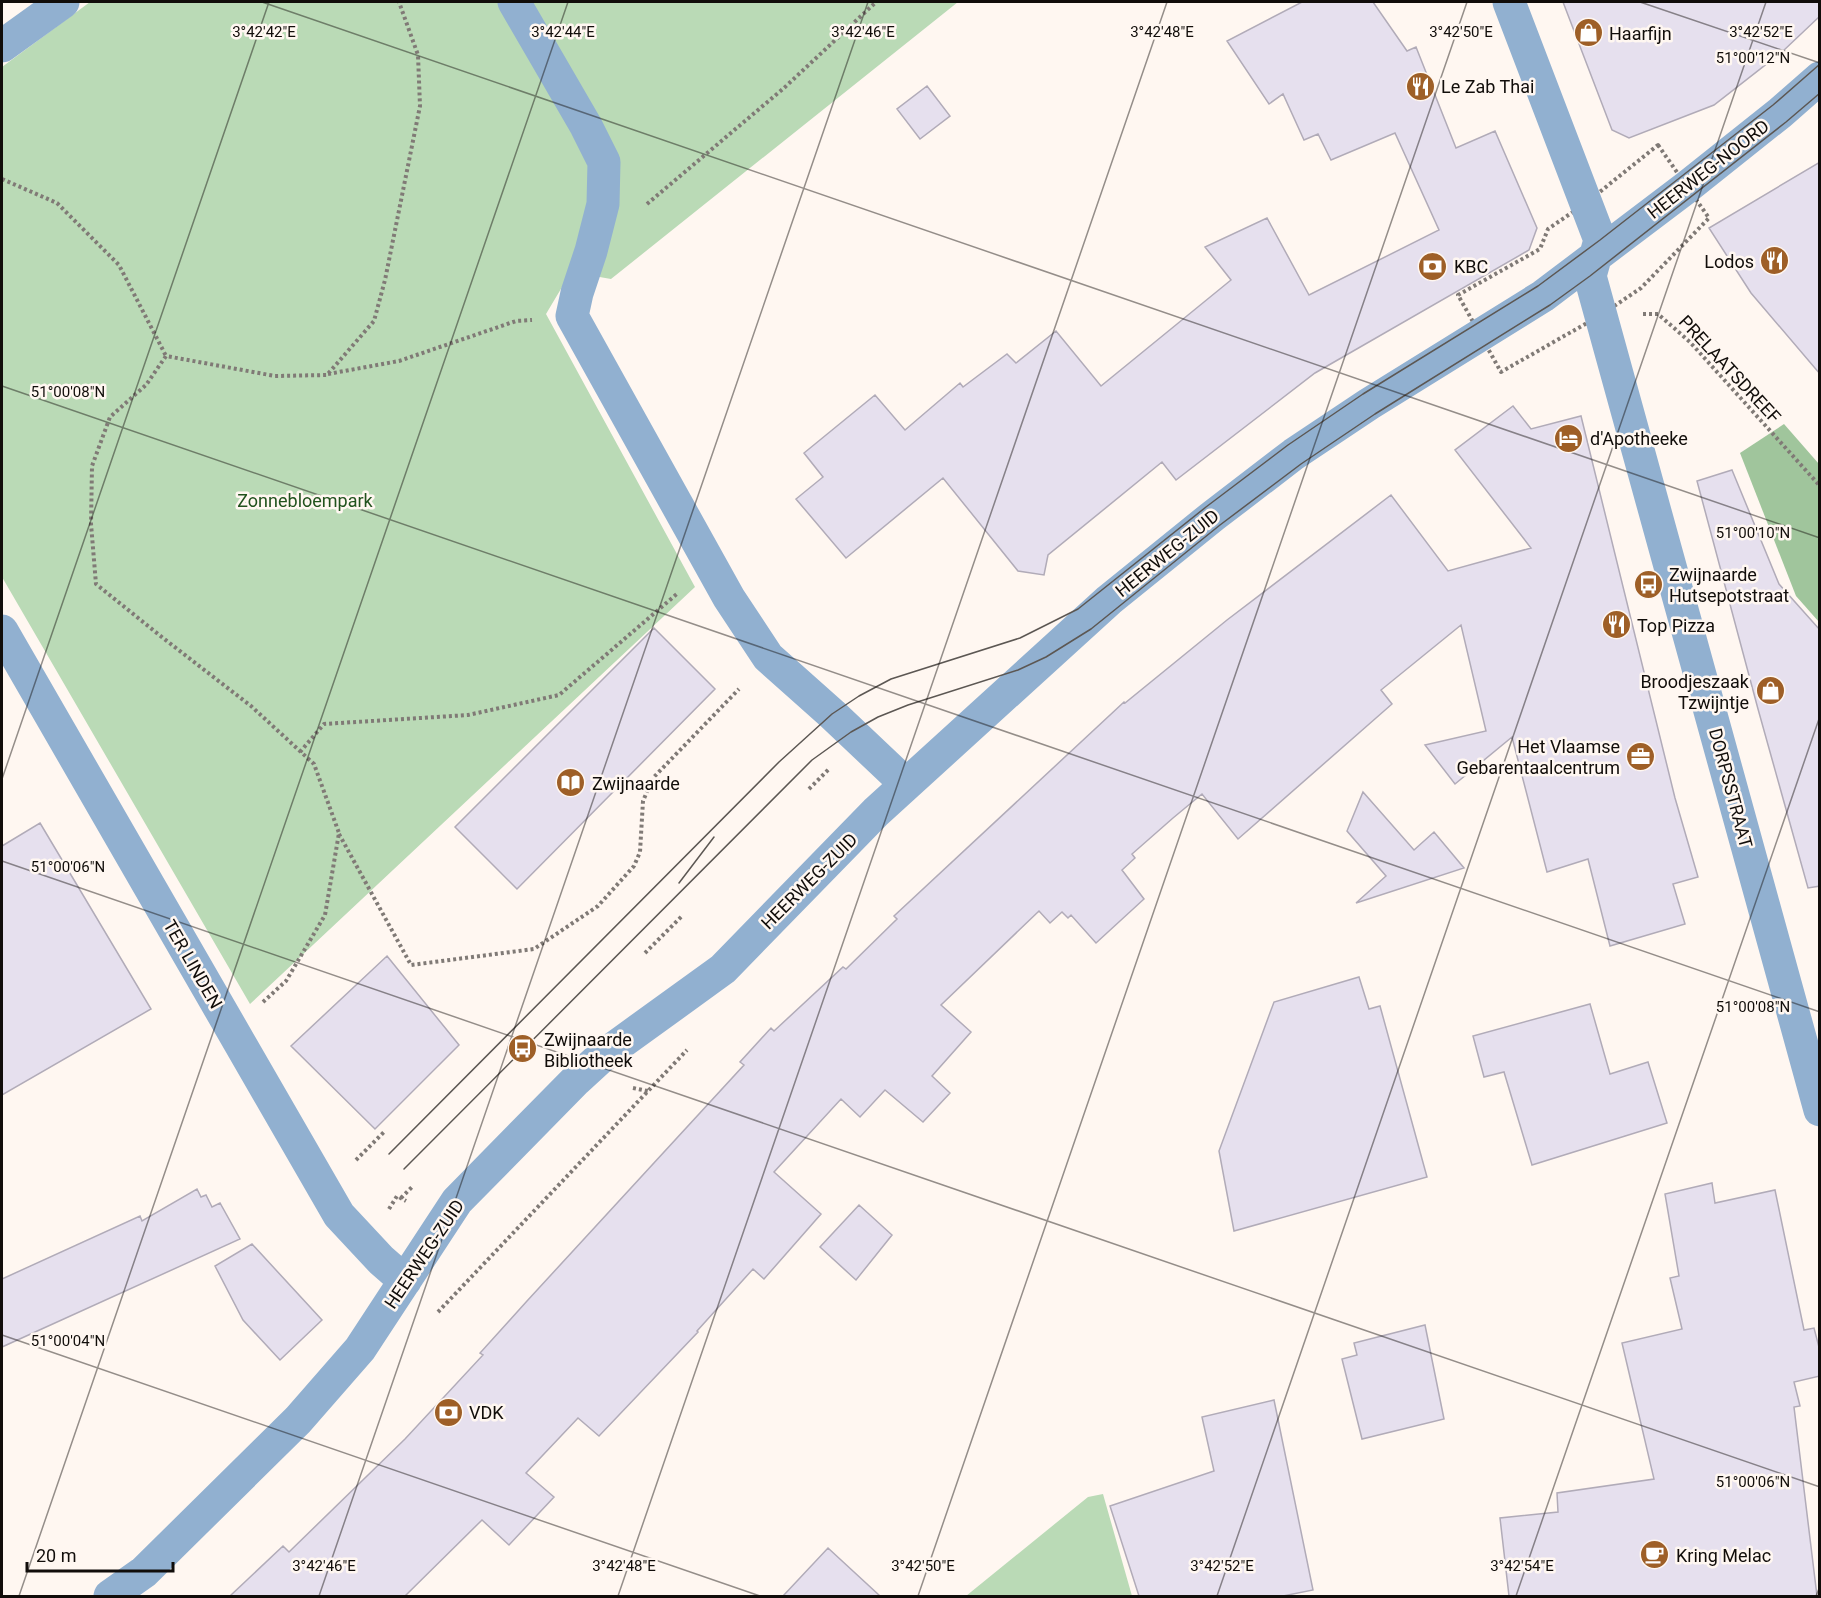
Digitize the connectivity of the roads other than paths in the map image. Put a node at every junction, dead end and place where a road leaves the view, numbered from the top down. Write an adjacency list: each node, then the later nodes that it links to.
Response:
1 (63, 2): 4 (street)
2 (514, 2): 8 (street)
3 (1509, 2): 6 (street, DORPSSTRAAT)
4 (2, 46)
5 (1820, 78): 6 (street, HEERWEG-NOORD)
6 (1595, 257): 8 (street, HEERWEG-ZUID); 9 (street, DORPSSTRAAT)
7 (2, 631): 10 (street, TER LINDEN)
8 (906, 784): 10 (street, HEERWEG-ZUID)
9 (1820, 1110)
10 (405, 1281): 11 (street, HEERWEG-ZUID)
11 (110, 1596)

